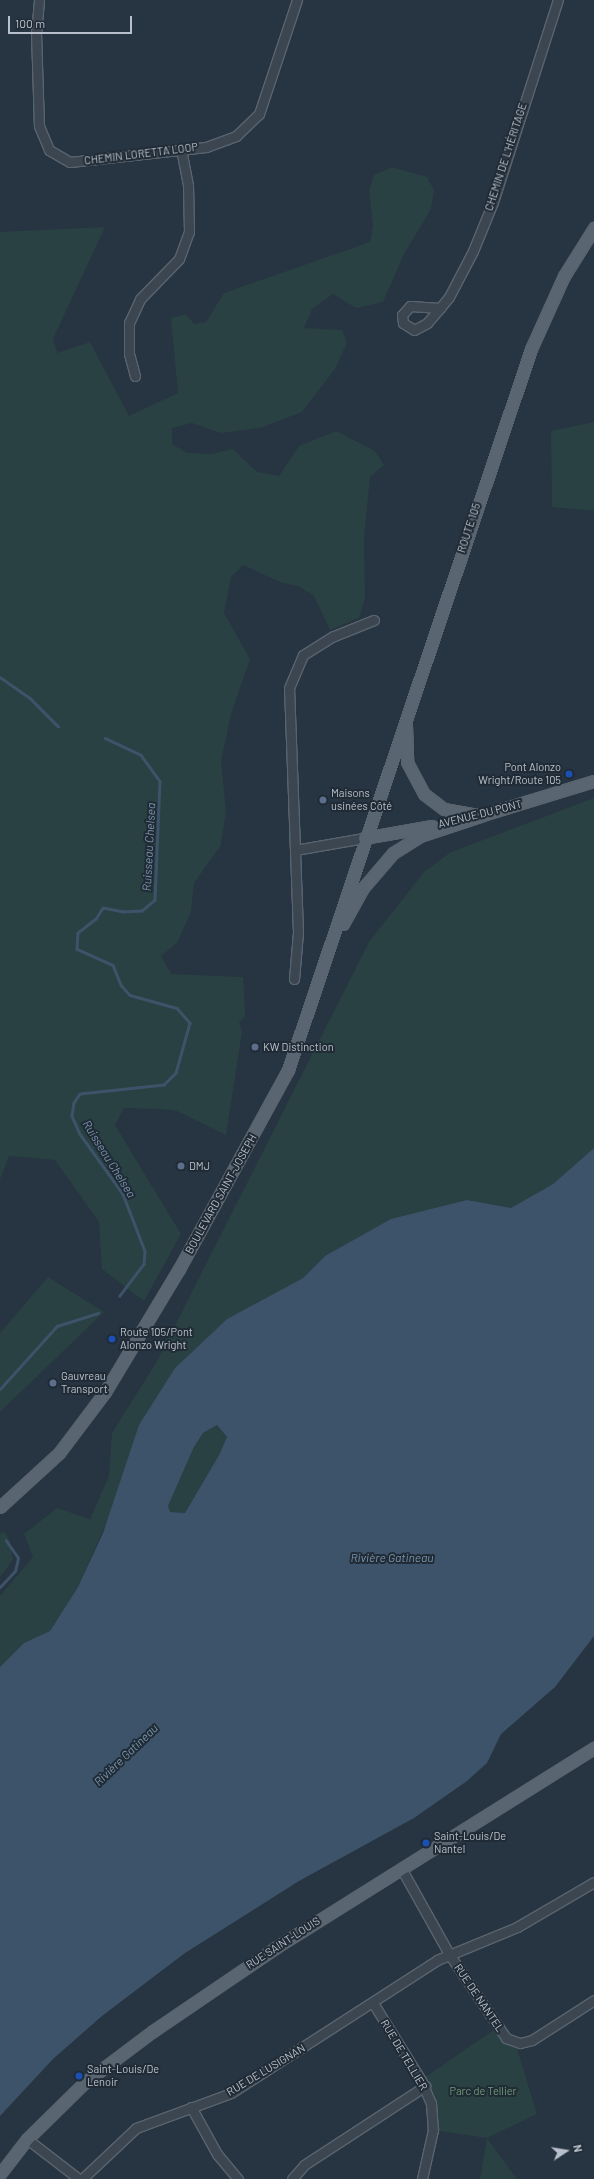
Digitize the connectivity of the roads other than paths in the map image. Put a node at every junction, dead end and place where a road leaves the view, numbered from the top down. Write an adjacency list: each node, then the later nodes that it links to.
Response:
1 (39, 0): 4 (street, CHEMIN LORETTA LOOP)
2 (297, 0): 4 (street, CHEMIN LORETTA LOOP)
3 (558, 0): 6 (street, CHEMIN DE L'HÉRITAGE)
4 (181, 150): 7 (street)
5 (594, 228): 9 (main road, ROUTE 105)
6 (440, 308)
7 (135, 376)
8 (374, 620): 13 (street)
9 (406, 713): 11 (main road); 12 (main road, ROUTE 105)
10 (594, 781): 11 (main road, AVENUE DU PONT)
11 (483, 815): 12 (main road, AVENUE DU PONT); 15 (main road)
12 (364, 838): 13 (street); 15 (main road, BOULEVARD SAINT-JOSEPH)
13 (295, 850): 14 (street)
14 (294, 979)
15 (309, 1012): 16 (main road, BOULEVARD SAINT-JOSEPH)
16 (0, 1507)
17 (594, 1748): 18 (main road, RUE SAINT-LOUIS)
18 (401, 1868): 20 (street, RUE DE NANTEL); 25 (main road, RUE SAINT-LOUIS)
19 (594, 1882): 20 (street, RUE DE NANTEL)
20 (449, 1954): 21 (street, RUE DE NANTEL); 22 (street, RUE DE LUSIGNAN)
21 (594, 2000)
22 (373, 2004): 23 (street, RUE DE TELLIER); 24 (street, RUE DE LUSIGNAN)
23 (425, 2086): 30 (street); 31 (street, RUE DE TELLIER)
24 (191, 2108): 28 (street, RUE DE LUSIGNAN); 29 (street)
25 (27, 2139): 26 (main road, RUE SAINT-LOUIS); 27 (street)
26 (0, 2174)
27 (79, 2179)
28 (82, 2179)
29 (238, 2179)
30 (292, 2179)
31 (422, 2179)

